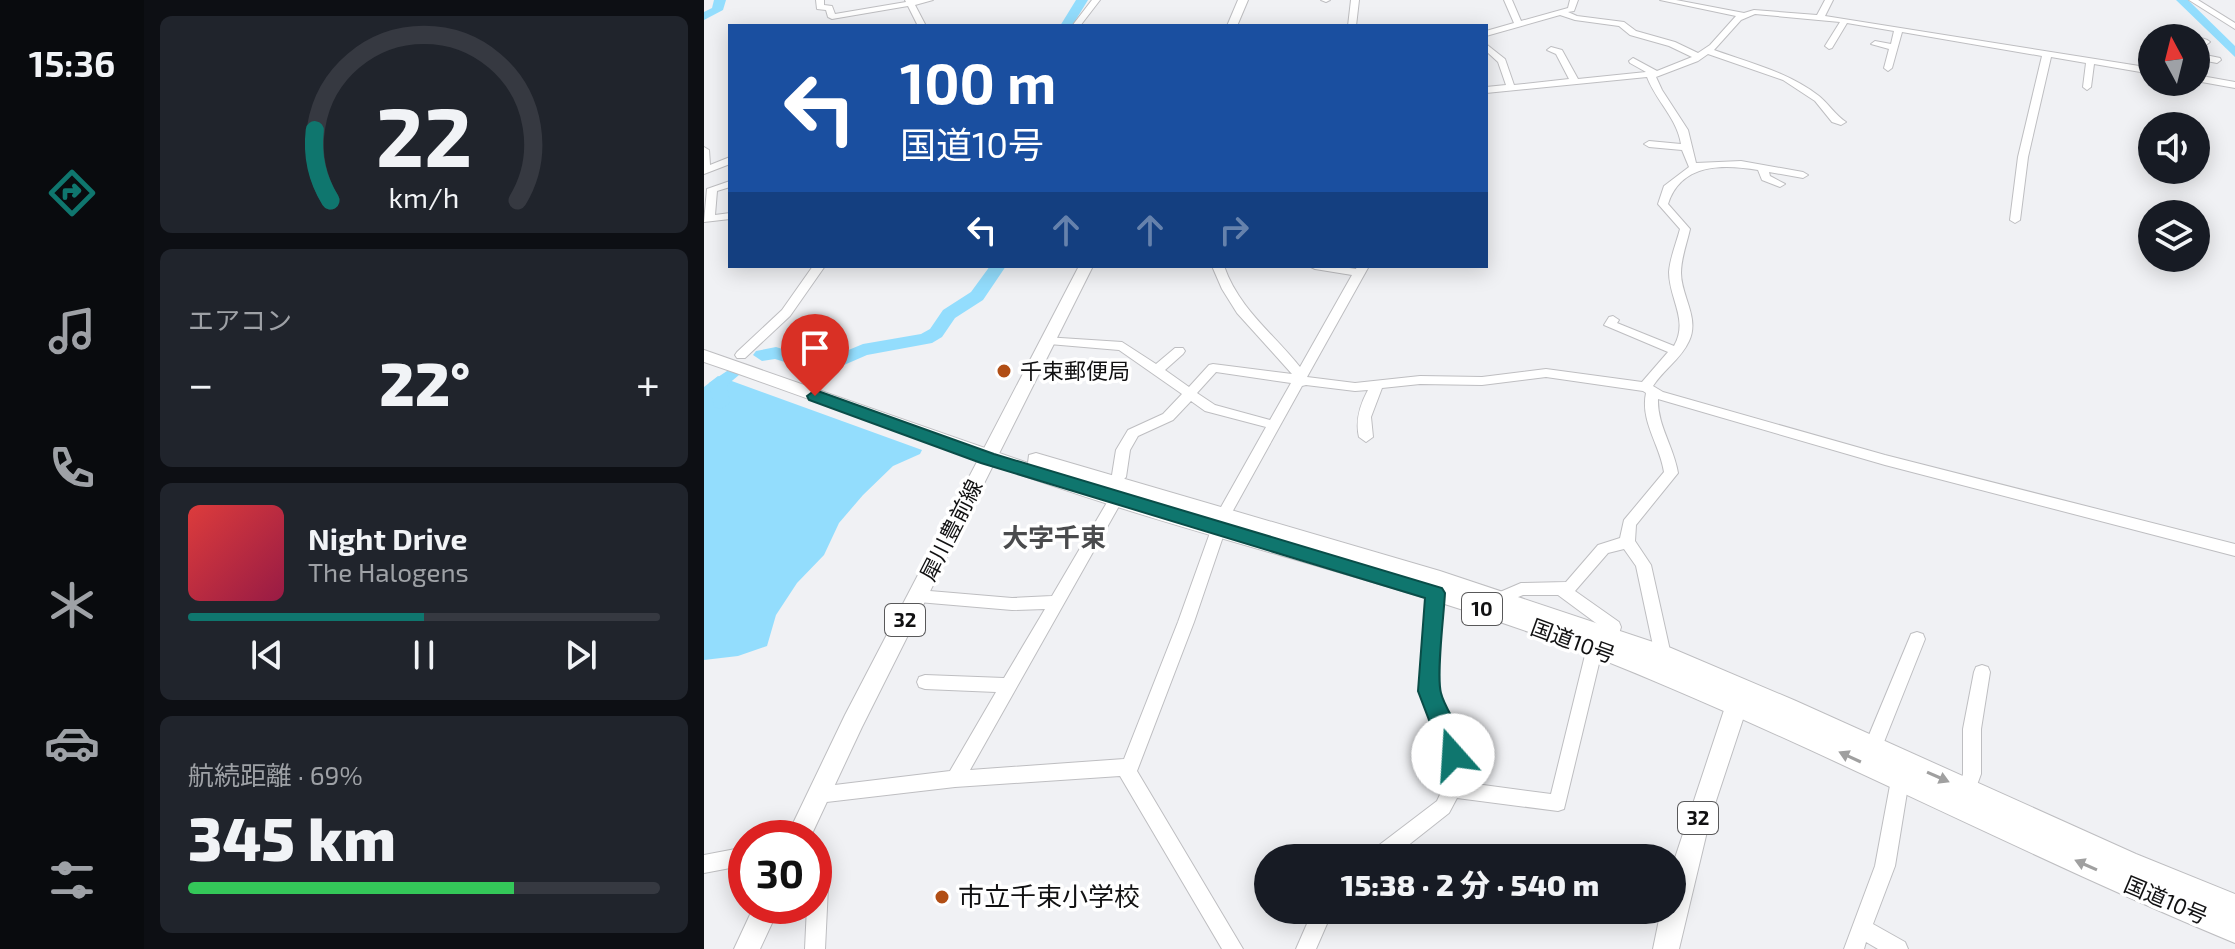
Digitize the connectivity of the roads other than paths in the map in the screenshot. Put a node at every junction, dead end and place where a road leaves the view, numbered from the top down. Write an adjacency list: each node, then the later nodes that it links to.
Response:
1 (820, 0): 11 (street)
2 (929, 0): 11 (street)
3 (1096, 0): 16 (street)
4 (1243, 0): 17 (main road)
5 (1355, 0): 18 (street)
6 (1508, 0): 19 (street)
7 (1574, 0): 12 (street)
8 (1664, 0): 13 (street)
9 (1829, 0): 14 (street)
10 (2193, 0): 21 (street)
11 (910, 2): 15 (street)
12 (1561, 12): 19 (street); 30 (street)
13 (1743, 15): 14 (street); 30 (street)
14 (1820, 18): 20 (street)
15 (921, 24)
16 (1078, 24)
17 (1233, 24)
18 (1352, 24)
19 (1519, 25): 23 (street)
20 (1843, 25): 22 (street); 24 (street); 26 (street)
21 (2235, 27)
22 (1898, 32): 27 (street); 31 (street)
23 (1488, 33)
24 (1859, 33)
25 (1875, 44): 27 (street)
26 (1829, 46)
27 (1894, 47): 35 (street)
28 (1488, 49): 43 (street)
29 (1551, 50): 40 (street)
30 (1702, 54): 36 (street); 45 (street)
31 (2047, 54): 34 (street); 57 (street)
32 (1633, 61): 38 (street)
33 (1651, 61): 36 (street)
34 (2090, 61): 37 (street); 42 (street)
35 (1888, 68)
36 (1673, 69): 38 (street)
37 (2138, 69)
38 (1654, 74): 40 (street); 47 (street)
39 (2210, 80): 41 (street)
40 (1575, 82): 43 (street)
41 (2235, 85)
42 (2087, 87)
43 (1511, 88): 44 (street)
44 (1488, 90)
45 (1841, 122)
46 (1649, 144): 47 (street)
47 (1685, 147): 50 (street)
48 (704, 150): 52 (street)
49 (728, 165): 52 (street)
50 (1693, 166): 51 (street); 68 (street)
51 (1762, 167): 53 (street); 54 (street)
52 (704, 171)
53 (1803, 175)
54 (1780, 184)
55 (728, 185): 58 (street)
56 (727, 220): 58 (street)
57 (2015, 220)
58 (706, 221)
59 (818, 268): 69 (street)
60 (1085, 268): 65 (main road, 犀川豊前線 / 32)
61 (1219, 268): 72 (street)
62 (1338, 268): 63 (street)
63 (1360, 270): 72 (street)
64 (1613, 320): 68 (street)
65 (1049, 340): 71 (street); 78 (main road, 犀川豊前線 / 32)
66 (704, 343): 69 (highway, 国道10号 / 10)
67 (1179, 351): 71 (street)
68 (1676, 351): 74 (street)
69 (741, 355): 78 (highway, 国道10号 / 10)
70 (704, 356): 78 (highway, 国道10号 / 10)
71 (1156, 371): 75 (street)
72 (1301, 382): 73 (street); 75 (street); 76 (street)
73 (1377, 385): 74 (street); 77 (street)
74 (1649, 389): 81 (street); 82 (street)
75 (1187, 393): 76 (street); 79 (street)
76 (1274, 425): 80 (street)
77 (1366, 437)
78 (990, 452): 79 (highway, 国道10号 / 10); 85 (main road, 犀川豊前線 / 32)
79 (1114, 491): 80 (highway, 国道10号 / 10); 87 (street)
80 (1221, 523): 84 (highway, 国道10号 / 10); 86 (highway, 国道10号 / 10); 96 (street)
81 (1627, 542): 83 (street); 90 (street)
82 (2235, 550)
83 (1561, 589): 86 (street); 89 (street)
84 (1435, 593): 89 (highway, 国道10号 / 10); 99 (street)
85 (918, 596): 87 (street); 101 (main road, 犀川豊前線 / 32)
86 (1499, 599): 89 (highway, 国道10号 / 10)
87 (1057, 602): 93 (street)
88 (1917, 639): 95 (street)
89 (1603, 642): 90 (highway, 国道10号 / 10); 94 (highway, 国道10号 / 10); 99 (street)
90 (1663, 655): 94 (highway, 国道10号 / 10)
91 (1982, 672): 100 (street)
92 (925, 682): 93 (street)
93 (1009, 685): 97 (street)
94 (1740, 698): 95 (highway, 国道10号 / 10); 98 (highway, 国道10号 / 10, one-way to 94); 117 (main road, 32)
95 (1873, 747): 100 (highway, 国道10号 / 10, one-way to 100)
96 (1129, 767): 97 (street); 115 (street)
97 (955, 779): 101 (street)
98 (1900, 780): 110 (street); 111 (highway, 国道10号 / 10, one-way to 98)
99 (1452, 789): 103 (street)
100 (1967, 790): 106 (highway, 国道10号 / 10)
101 (818, 795): 102 (main road, 犀川豊前線 / 32)
102 (806, 820)
103 (1395, 844)
104 (728, 859): 105 (street)
105 (704, 864)
106 (2235, 908)
107 (759, 924): 113 (main road)
108 (816, 924): 114 (street)
109 (1317, 924): 116 (street)
110 (1861, 928): 112 (street); 118 (street)
111 (2235, 929)
112 (1854, 948)
113 (747, 949)
114 (815, 949)
115 (1233, 949)
116 (1306, 949)
117 (1666, 949)
118 (1898, 949)

